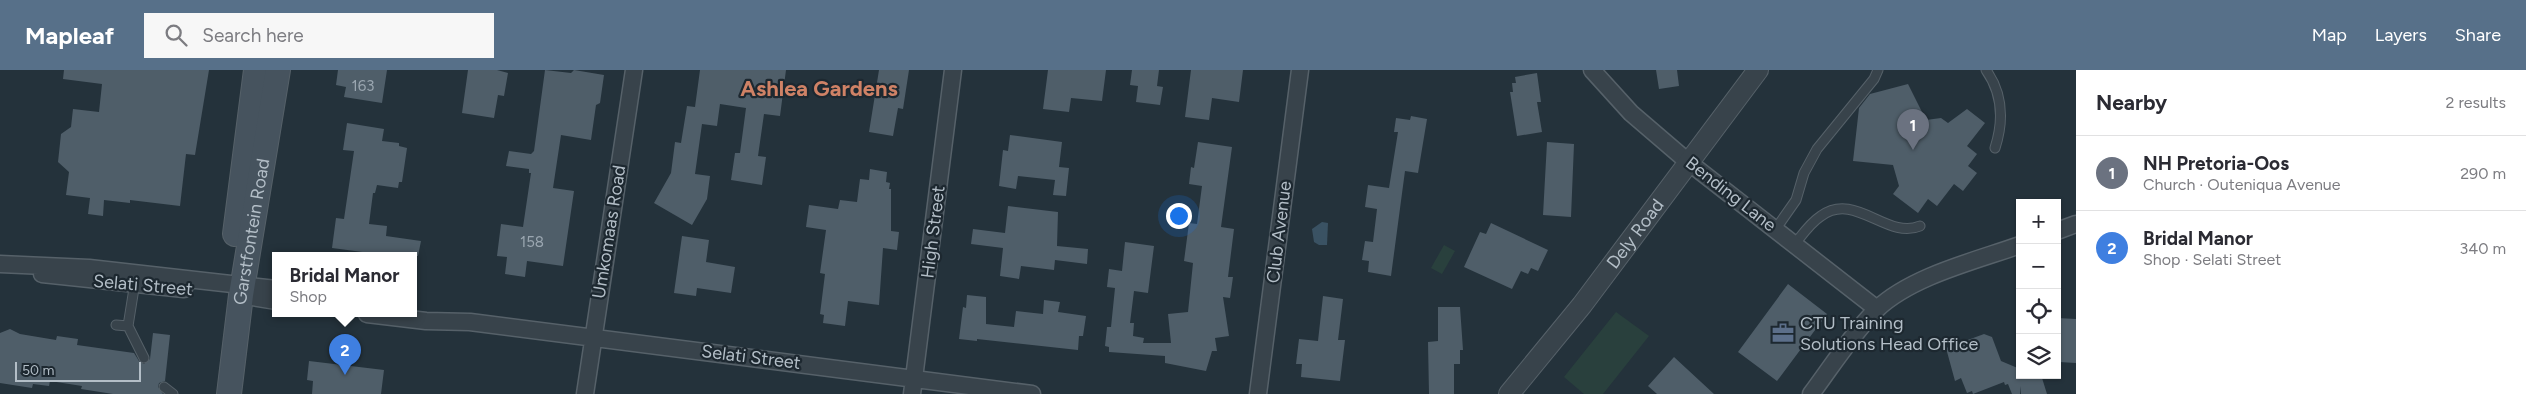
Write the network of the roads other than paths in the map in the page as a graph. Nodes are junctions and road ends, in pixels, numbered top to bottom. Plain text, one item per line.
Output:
1 (256, 70) edge
2 (278, 70) edge
3 (634, 70) edge
4 (953, 70) edge
5 (1300, 70) edge
6 (1592, 70) edge
7 (1758, 70) edge
8 (1878, 70) edge
9 (1986, 70) edge
10 (1995, 148) dead end
11 (1687, 161) junction
12 (2076, 224) edge
13 (1920, 226) dead end
14 (1775, 230) junction
15 (2061, 230) edge
16 (1794, 244) junction
17 (2016, 247) edge
18 (6, 265) edge
19 (135, 278) junction
20 (235, 289) junction
21 (272, 289) edge
22 (272, 300) edge
23 (1877, 310) junction
24 (417, 311) edge
25 (392, 317) edge
26 (470, 322) junction
27 (116, 325) dead end
28 (128, 326) junction
29 (592, 337) junction
30 (144, 358) dead end
31 (913, 386) edge
32 (164, 387) dead end
33 (173, 394) edge
34 (215, 394) edge
35 (229, 394) edge
36 (585, 394) edge
37 (1032, 394) edge
38 (1258, 394) edge
39 (1509, 394) edge
40 (1811, 394) edge

1 - 20 main road, Garstfontein Road
2 - 20 main road, Garstfontein Road
3 - 29 street, Umkomaas Road
4 - 31 street, High Street
5 - 38 street, Club Avenue
6 - 11 street, Bending Lane
7 - 11 street, Dely Road
8 - 14 lane
9 - 10 lane
11 - 14 street, Bending Lane
11 - 39 street, Dely Road
12 - 15 street
13 - 16 lane
14 - 16 street, Bending Lane
16 - 23 street, Bending Lane
17 - 23 street
18 - 19 street, Selati Street
19 - 20 street, Selati Street
19 - 28 lane
20 - 21 street, Selati Street
20 - 22 street, Selati Street
20 - 34 main road, Garstfontein Road
20 - 35 main road, Garstfontein Road
23 - 40 street
24 - 26 street, Selati Street
25 - 26 street, Selati Street
26 - 29 street, Selati Street
27 - 28 lane
28 - 30 lane
29 - 31 street, Selati Street
29 - 36 street, Umkomaas Road
31 - 37 street, Selati Street
32 - 33 lane

